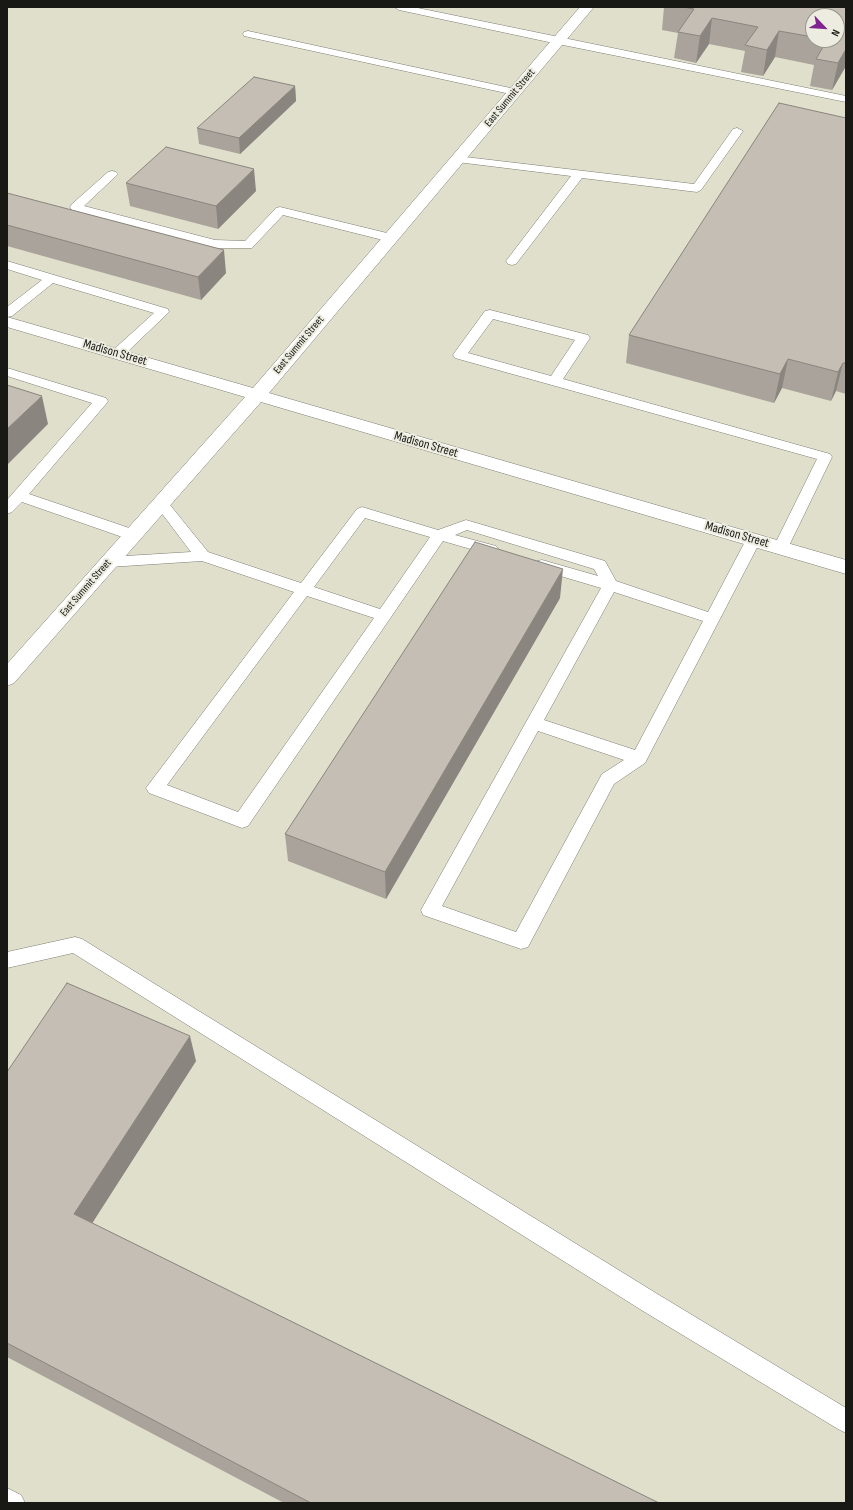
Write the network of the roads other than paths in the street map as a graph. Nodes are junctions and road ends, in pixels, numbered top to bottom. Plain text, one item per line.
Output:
1 (399, 7) edge
2 (587, 7) edge
3 (248, 34) dead end
4 (558, 41) junction
5 (515, 92) junction
6 (846, 99) edge
7 (737, 131) dead end
8 (457, 159) junction
9 (112, 174) dead end
10 (580, 174) junction
11 (391, 238) junction
12 (512, 261) dead end
13 (7, 265) edge
14 (52, 278) junction
15 (7, 313) edge
16 (7, 322) edge
17 (116, 354) junction
18 (7, 372) edge
19 (556, 382) junction
20 (257, 395) junction
21 (20, 496) junction
22 (161, 503) junction
23 (7, 509) edge
24 (133, 535) junction
25 (439, 535) junction
26 (754, 540) junction
27 (781, 548) junction
28 (490, 550) edge
29 (203, 556) junction
30 (109, 562) junction
31 (533, 562) edge
32 (846, 567) edge
33 (610, 585) junction
34 (303, 589) junction
35 (382, 615) junction
36 (713, 620) junction
37 (7, 678) edge
38 (534, 723) junction
39 (639, 758) junction
40 (7, 960) edge
41 (846, 1421) edge
42 (7, 1500) edge
43 (13, 1503) edge

1 - 4 lane
2 - 4 street, East Summit Street
3 - 5 lane
4 - 5 street, East Summit Street
4 - 6 lane
5 - 8 street, East Summit Street
7 - 10 lane
8 - 10 lane
8 - 11 street, East Summit Street
9 - 11 lane
10 - 12 lane
11 - 20 street, East Summit Street
13 - 14 lane
14 - 15 lane
14 - 17 lane
16 - 17 street, Madison Street
17 - 20 street, Madison Street
18 - 21 lane
19 - 19 lane
19 - 27 lane
20 - 22 street, East Summit Street
20 - 26 street, Madison Street
21 - 23 lane
21 - 24 lane
22 - 24 street, East Summit Street
22 - 29 lane
24 - 30 street, East Summit Street
25 - 28 lane
25 - 33 lane
25 - 34 lane
25 - 35 lane
26 - 27 street, Madison Street
26 - 36 lane
27 - 32 street, Madison Street
29 - 30 lane
29 - 34 lane
30 - 37 street, East Summit Street
31 - 33 lane
33 - 36 lane
33 - 38 lane
34 - 35 lane
34 - 35 lane
36 - 39 lane
38 - 39 lane
38 - 39 lane
40 - 41 lane
42 - 43 lane

